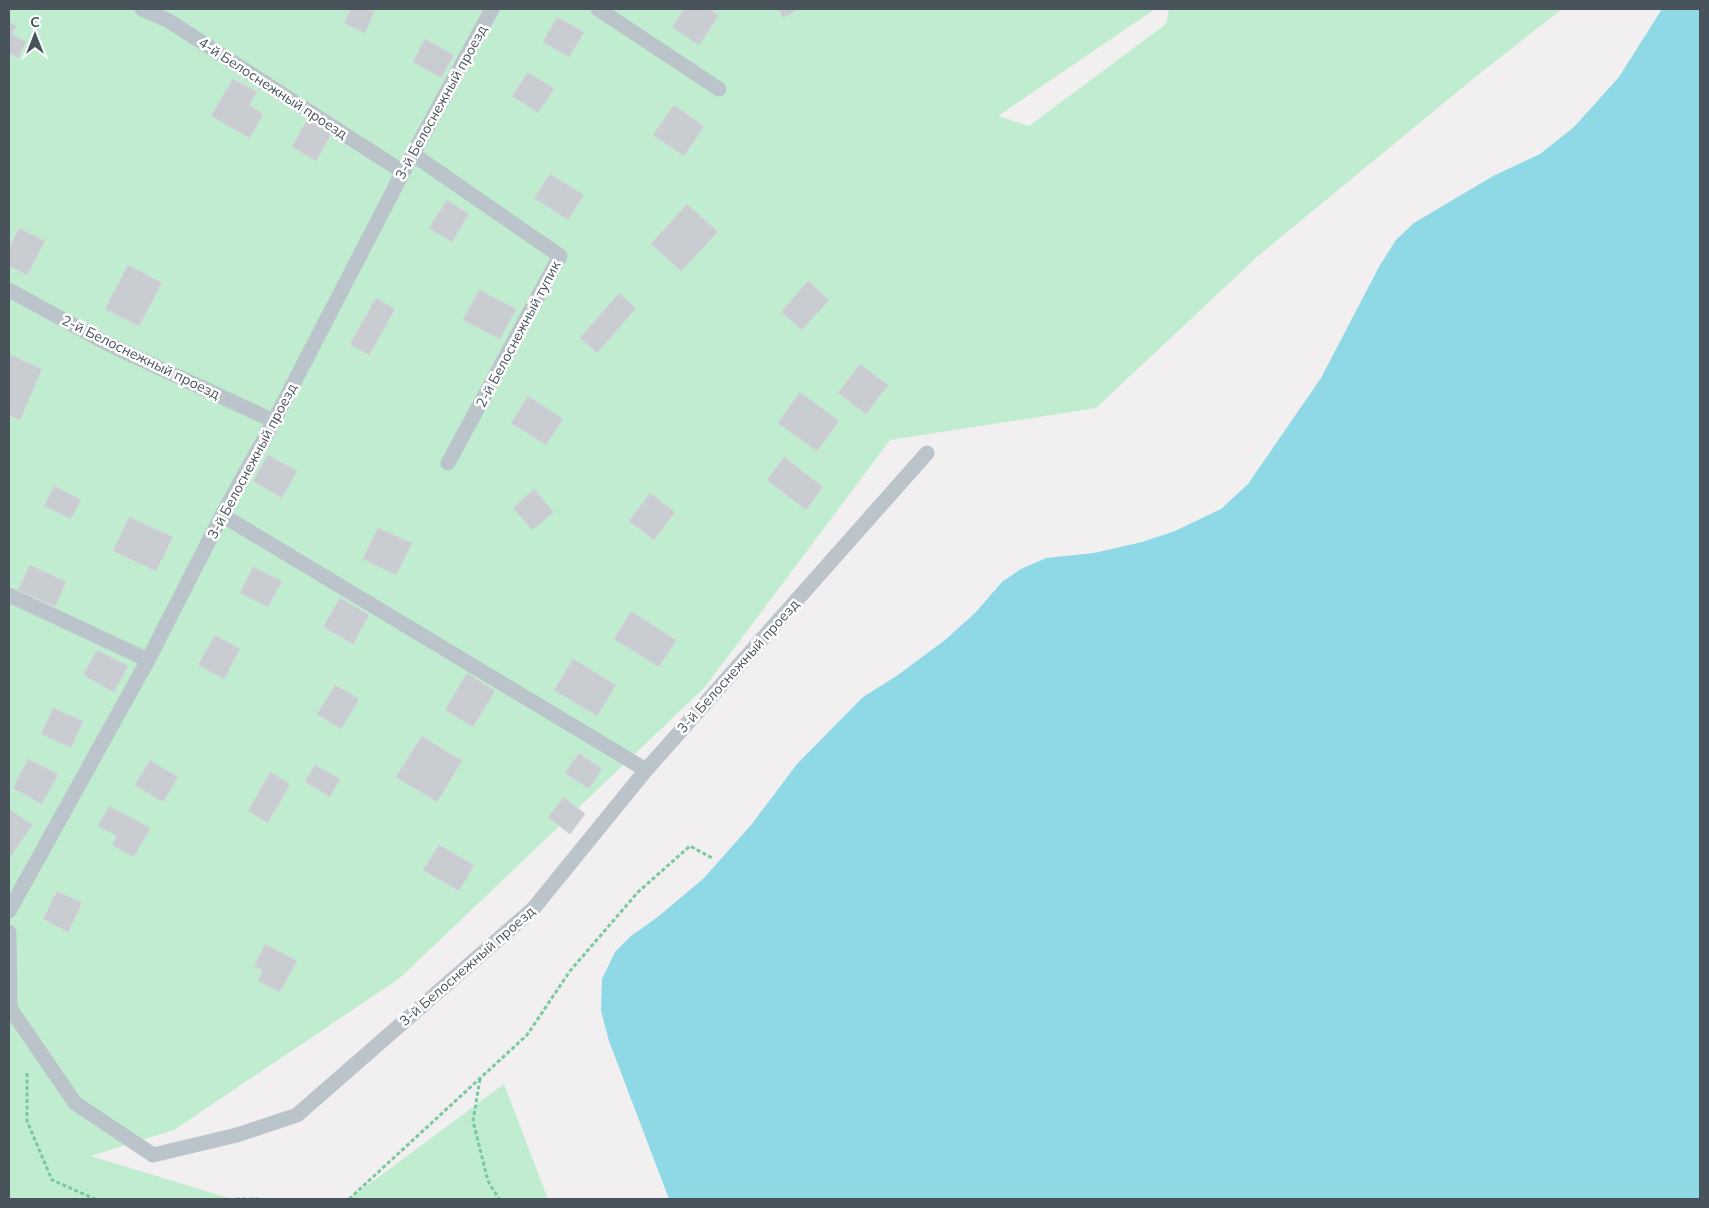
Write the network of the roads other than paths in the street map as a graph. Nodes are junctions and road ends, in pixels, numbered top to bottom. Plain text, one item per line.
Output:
1 (142, 9) edge
2 (492, 9) edge
3 (598, 9) edge
4 (719, 89) dead end
5 (414, 155) junction
6 (403, 172) junction
7 (9, 290) edge
8 (274, 421) junction
9 (928, 452) dead end
10 (448, 464) dead end
11 (222, 515) junction
12 (9, 595) edge
13 (148, 660) junction
14 (646, 770) junction
15 (9, 911) edge
16 (9, 932) edge

1 - 6 lane, 4-й Белоснежный проезд
2 - 5 lane, 3-й Белоснежный проезд
3 - 4 lane
5 - 6 lane, 3-й Белоснежный проезд
5 - 10 lane, 2-й Белоснежный тупик
6 - 8 lane, 3-й Белоснежный проезд
7 - 8 lane, 2-й Белоснежный проезд
8 - 11 lane, 3-й Белоснежный проезд
9 - 14 lane, 3-й Белоснежный проезд
11 - 13 lane, 3-й Белоснежный проезд
11 - 14 lane
12 - 13 lane
13 - 15 lane, 3-й Белоснежный проезд
14 - 16 lane, 3-й Белоснежный проезд

